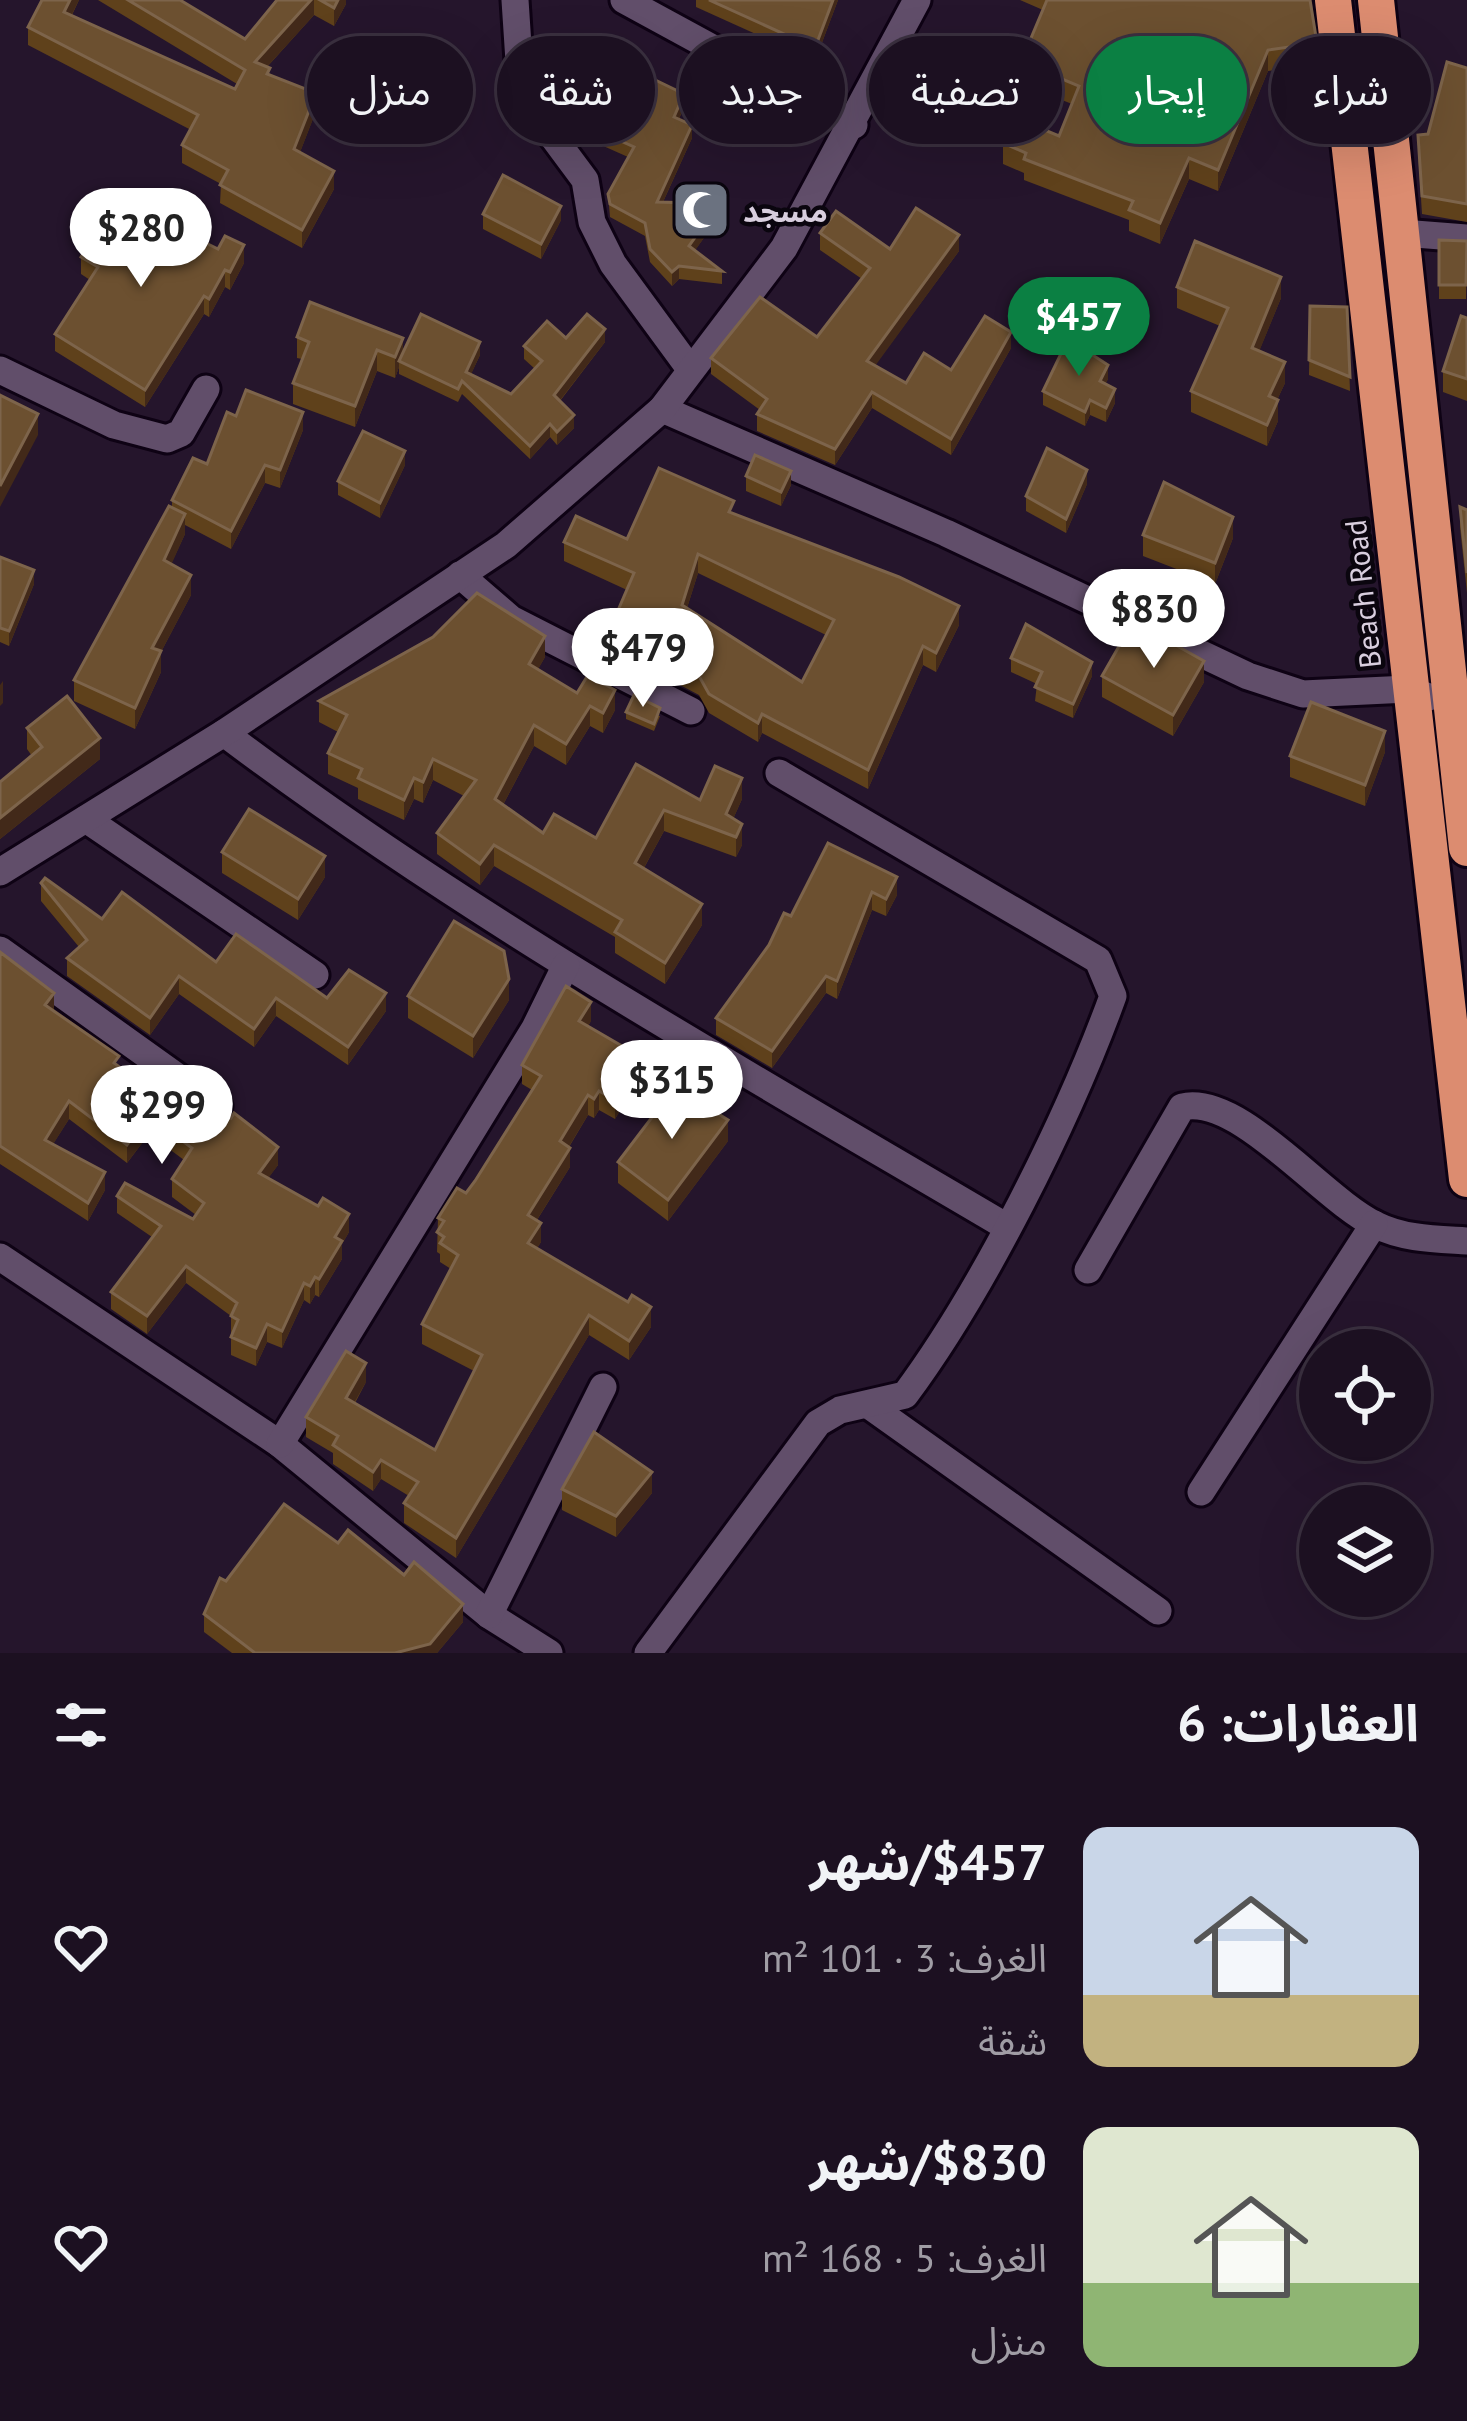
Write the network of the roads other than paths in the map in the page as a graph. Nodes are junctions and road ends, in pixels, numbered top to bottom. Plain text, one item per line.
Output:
1 (515, 0) edge
2 (624, 0) edge
3 (917, 0) edge
4 (1333, 0) edge
5 (1376, 0) edge
6 (854, 125) junction
7 (1402, 233) junction
8 (1467, 238) edge
9 (690, 369) junction
10 (0, 370) edge
11 (206, 389) dead end
12 (662, 410) junction
13 (460, 575) junction
14 (1408, 689) junction
15 (1459, 706) edge
16 (691, 710) dead end
17 (224, 733) junction
18 (779, 773) dead end
19 (86, 818) junction
20 (1467, 848) edge
21 (0, 872) edge
22 (0, 950) edge
23 (566, 965) junction
24 (315, 975) dead end
25 (218, 1106) edge
26 (1467, 1179) edge
27 (1374, 1224) junction
28 (1007, 1227) junction
29 (1467, 1241) edge
30 (0, 1257) edge
31 (1088, 1270) dead end
32 (603, 1387) dead end
33 (870, 1406) junction
34 (280, 1444) junction
35 (1201, 1492) dead end
36 (1158, 1611) dead end
37 (489, 1615) junction
38 (549, 1653) edge
39 (648, 1653) edge

1 - 9 street
2 - 6 street
3 - 6 street
4 - 14 highway, Beach Road
5 - 7 highway
6 - 9 street
7 - 8 street
7 - 15 highway
9 - 12 street
10 - 11 street
12 - 13 street
12 - 14 street
13 - 16 street
13 - 17 street
14 - 15 street
14 - 26 highway, Beach Road
15 - 20 highway
17 - 19 street
17 - 23 street
18 - 28 street
19 - 21 street
19 - 24 street
22 - 25 street
23 - 28 street
23 - 34 street
27 - 29 street
27 - 31 street
27 - 35 street
28 - 33 street
30 - 34 street
32 - 37 street
33 - 36 street
33 - 39 street
34 - 37 street
37 - 38 street

